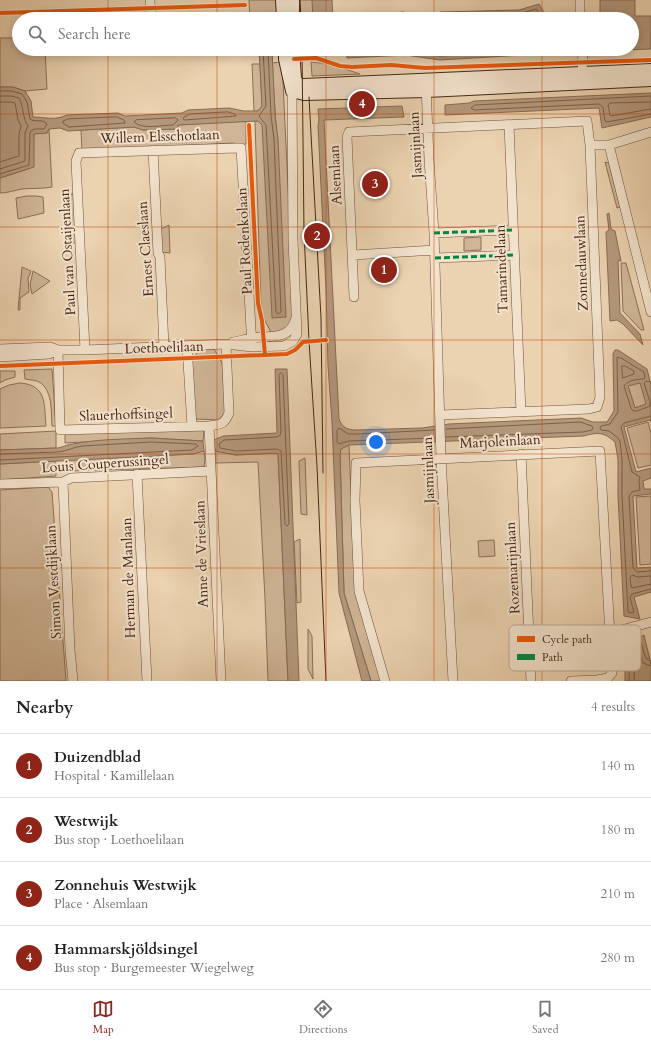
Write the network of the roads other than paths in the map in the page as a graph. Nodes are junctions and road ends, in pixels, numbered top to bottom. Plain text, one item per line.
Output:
1 (150, 0) edge
2 (282, 0) edge
3 (292, 0) edge
4 (580, 0) edge
5 (151, 12) edge
6 (283, 12) edge
7 (293, 12) edge
8 (580, 12) edge
9 (285, 56) edge
10 (293, 56) edge
11 (583, 56) edge
12 (651, 70) edge
13 (582, 78) junction
14 (651, 80) edge
15 (426, 85) junction
16 (295, 88) junction
17 (510, 125) junction
18 (428, 128) junction
19 (651, 132) edge
20 (609, 144) junction
21 (590, 145) junction
22 (241, 148) joint
23 (153, 150) junction
24 (80, 154) joint
25 (514, 230) junction
26 (434, 234) junction
27 (435, 254) junction
28 (514, 254) junction
29 (353, 255) junction
30 (354, 297) dead end
31 (651, 312) edge
32 (252, 342) junction
33 (226, 344) junction
34 (187, 346) junction
35 (164, 347) junction
36 (0, 349) edge
37 (58, 350) junction
38 (85, 350) junction
39 (0, 357) edge
40 (521, 412) junction
41 (440, 418) junction
42 (192, 426) junction
43 (209, 426) junction
44 (521, 454) junction
45 (441, 458) junction
46 (211, 471) junction
47 (137, 474) junction
48 (63, 482) junction
49 (0, 484) edge
50 (651, 622) edge
51 (529, 625) edge
52 (610, 625) edge
53 (640, 625) edge
54 (531, 671) edge
55 (612, 671) edge
56 (73, 681) edge
57 (147, 681) edge
58 (220, 681) edge
59 (385, 681) edge
60 (452, 681) edge
61 (531, 681) edge
62 (570, 681) edge

1 - 5 street
2 - 6 street
3 - 7 street
4 - 8 street
9 - 16 street
10 - 16 street
11 - 13 street
12 - 13 street
13 - 14 street
13 - 15 street
15 - 16 street
15 - 18 street, Jasmijnlaan
16 - 32 street, Loethoelilaan
17 - 18 street, Zonnedauwlaan
17 - 21 street, Zonnedauwlaan
17 - 25 street, Tamarindelaan
18 - 26 street, Jasmijnlaan
18 - 29 street, Alsemlaan
19 - 20 street
20 - 21 street
20 - 31 street
21 - 40 street, Zonnedauwlaan
22 - 23 street, Willem Elsschotlaan
22 - 32 street, Paul Rodenkolaan
23 - 24 street, Willem Elsschotlaan
23 - 35 street, Ernest Claeslaan
24 - 38 street, Paul van Ostaijenlaan
25 - 26 street
25 - 28 street, Tamarindelaan
26 - 27 street, Jasmijnlaan
27 - 28 street
27 - 29 street
27 - 41 street, Jasmijnlaan
28 - 40 street, Tamarindelaan
29 - 30 street, Alsemlaan
32 - 33 street, Loethoelilaan
33 - 34 street, Loethoelilaan
33 - 43 street
34 - 35 street, Loethoelilaan
34 - 42 street
35 - 38 street, Loethoelilaan
36 - 37 street, Loethoelilaan
37 - 38 street, Loethoelilaan
37 - 39 street, Loethoelilaan
37 - 42 street, Slauerhoffsingel
40 - 41 street, Zonnedauwlaan
41 - 45 street, Jasmijnlaan
42 - 43 street, Slauerhoffsingel
43 - 46 street, Anne de Vrieslaan
44 - 45 street, Marjoleinlaan
44 - 51 street, Rozemarijnlaan
44 - 52 street, Marjoleinlaan
45 - 59 street, Marjoleinlaan
45 - 60 street, Jasmijnlaan
46 - 47 street, Louis Couperussingel
46 - 58 street, Anne de Vrieslaan
47 - 48 street, Louis Couperussingel
47 - 57 street, Herman de Manlaan
48 - 49 street, Louis Couperussingel
48 - 56 street, Simon Vestdijklaan
50 - 53 street
54 - 61 street, Rozemarijnlaan
55 - 62 street, Marjoleinlaan

